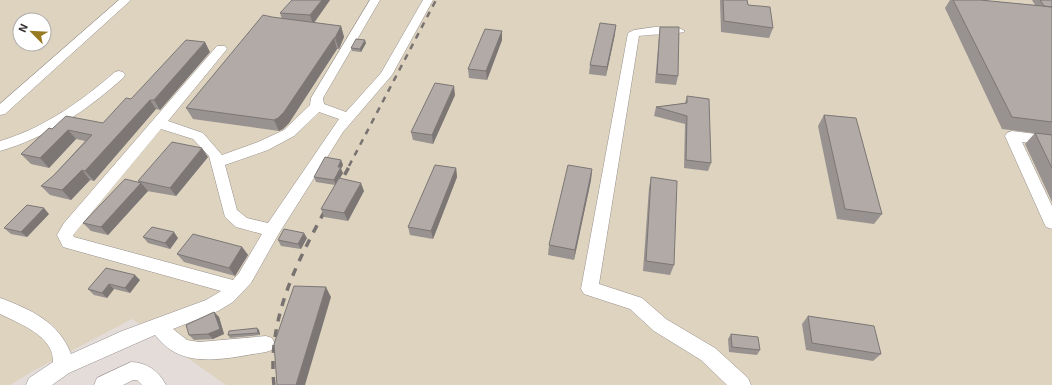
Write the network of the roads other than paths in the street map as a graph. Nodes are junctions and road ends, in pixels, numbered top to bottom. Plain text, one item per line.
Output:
1 (126, 0) edge
2 (375, 0) edge
3 (428, 0) edge
4 (342, 31) edge
5 (678, 31) edge
6 (356, 33) junction
7 (221, 49) dead end
8 (119, 75) dead end
9 (317, 106) junction
10 (0, 111) edge
11 (347, 117) junction
12 (158, 124) junction
13 (1052, 141) edge
14 (0, 146) edge
15 (218, 162) junction
16 (1052, 224) edge
17 (272, 230) junction
18 (236, 288) junction
19 (0, 306) edge
20 (158, 327) junction
21 (266, 344) dead end
22 (62, 367) junction
23 (112, 383) edge
24 (36, 385) edge
25 (156, 385) edge
26 (741, 385) edge

1 - 10 street
2 - 6 street
3 - 11 street
4 - 6 street
5 - 26 street
6 - 9 street
7 - 12 street
8 - 14 street
9 - 11 street
9 - 15 street
11 - 17 street
12 - 15 street
12 - 18 street
13 - 16 street
15 - 17 street
17 - 18 street
18 - 20 street
19 - 22 street
20 - 21 street
20 - 22 street
22 - 24 street
23 - 25 street

